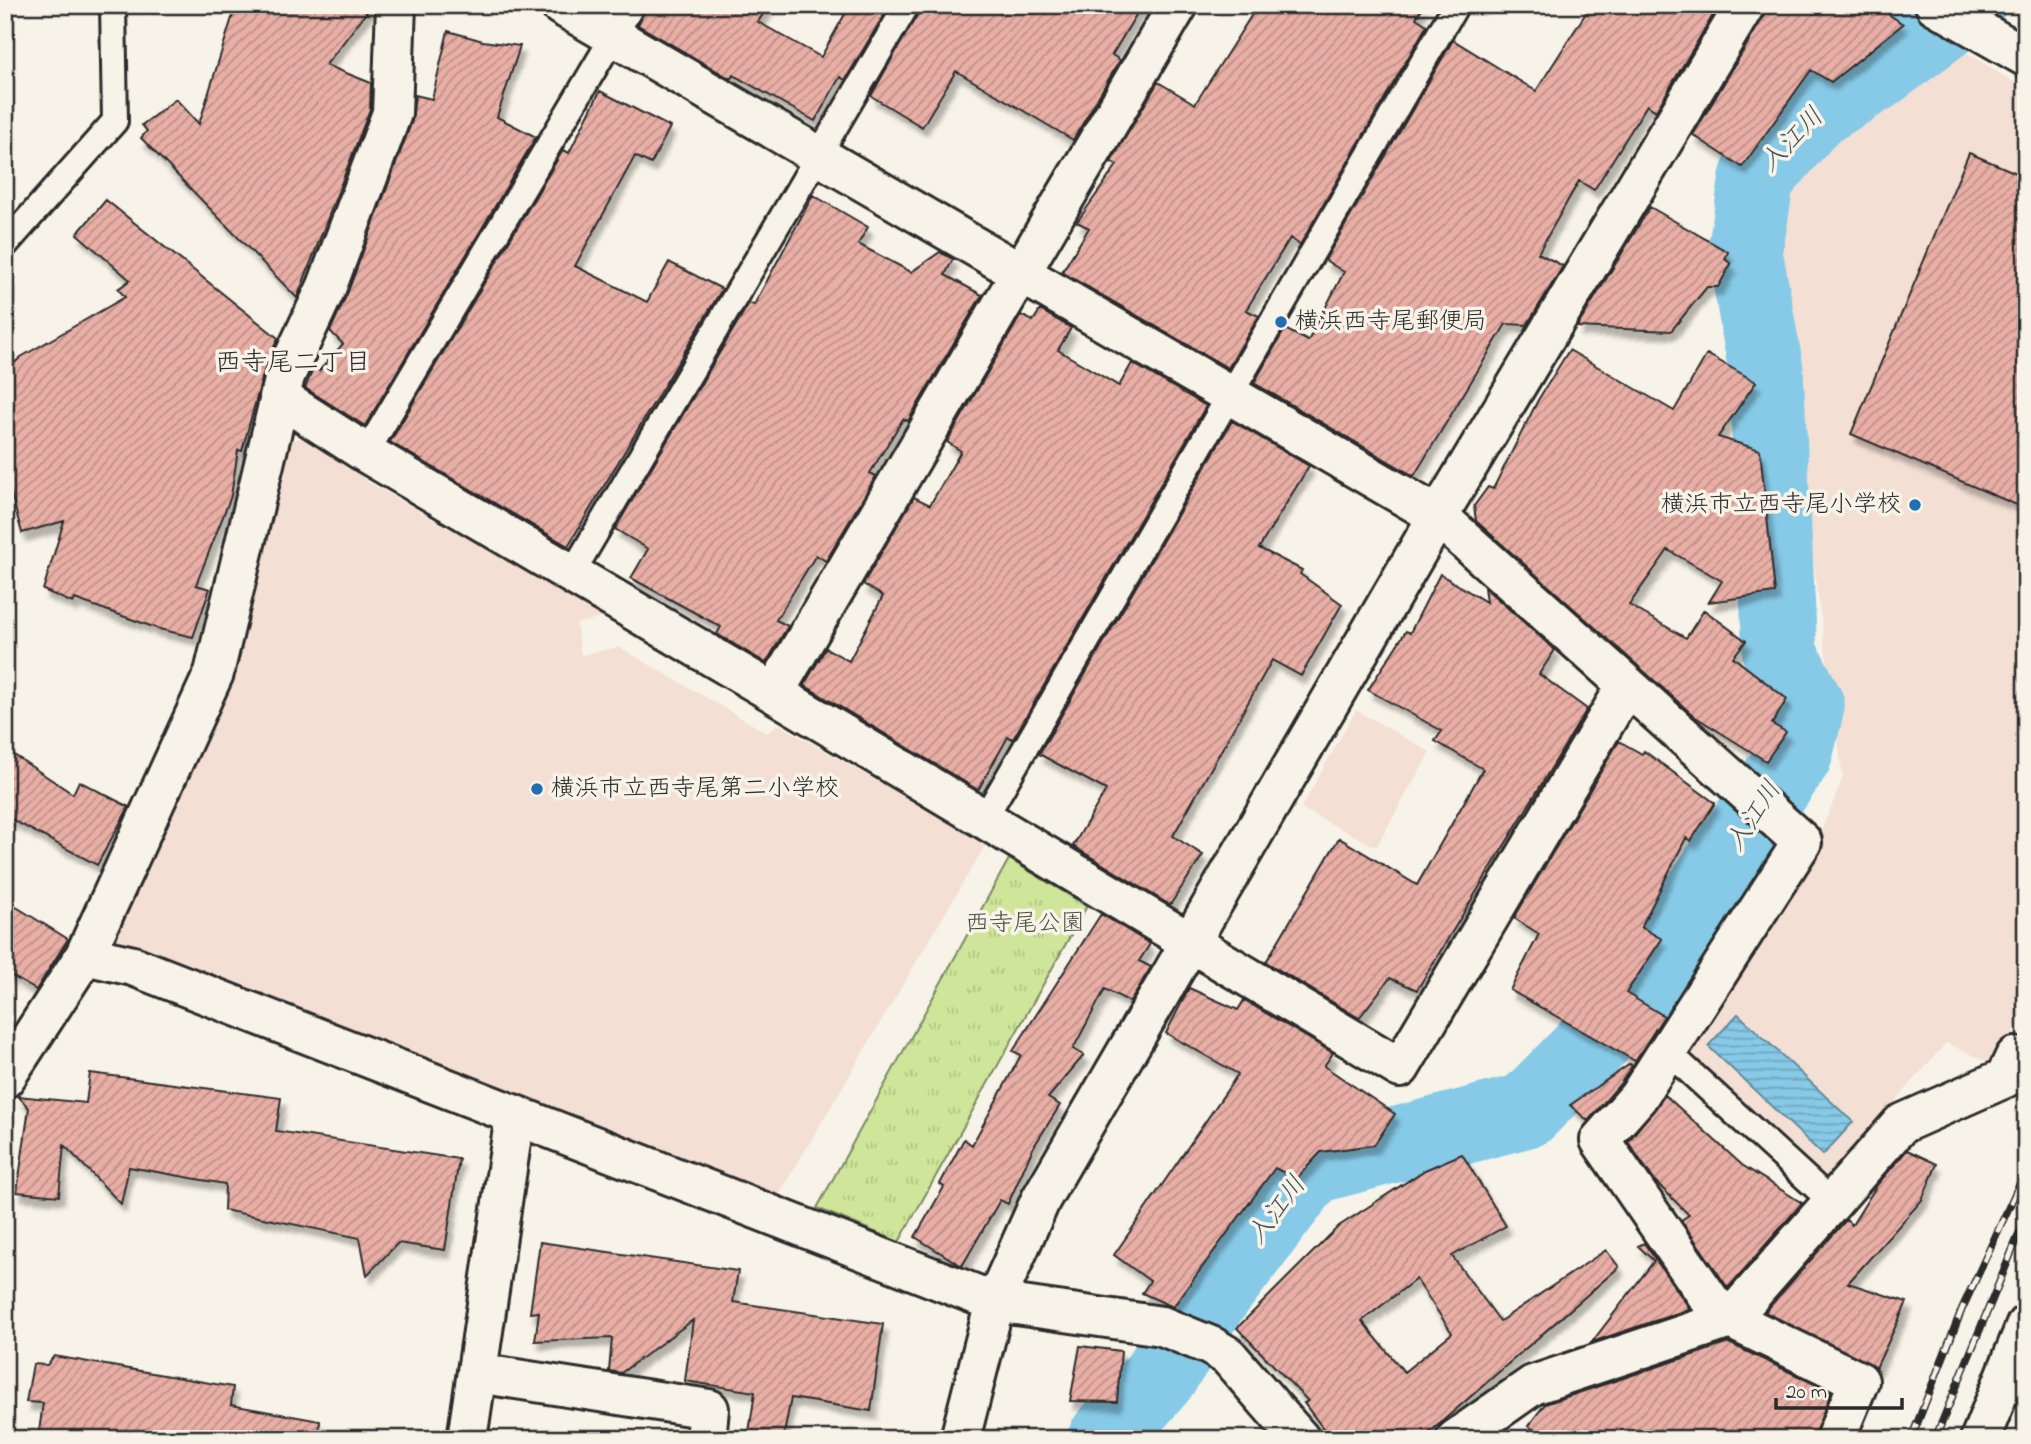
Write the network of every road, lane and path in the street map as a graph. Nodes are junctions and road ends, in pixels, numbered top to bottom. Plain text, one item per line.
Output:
1 (113, 5) edge
2 (396, 5) edge
3 (560, 5) edge
4 (907, 5) edge
5 (1178, 5) edge
6 (1455, 5) edge
7 (1745, 5) edge
8 (1935, 5) edge
9 (623, 21) edge
10 (2026, 57) edge
11 (818, 155) junction
12 (5, 245) edge
13 (1021, 272) junction
14 (1229, 394) junction
15 (279, 397) junction
16 (366, 453) junction
17 (1438, 516) junction
18 (571, 575) junction
19 (1627, 685) junction
20 (774, 693) junction
21 (984, 819) junction
22 (1189, 942) junction
23 (85, 955) junction
24 (1667, 1051) junction
25 (2015, 1057) dead end
26 (5, 1078) edge
27 (515, 1115) junction
28 (1832, 1202) junction
29 (995, 1302) junction
30 (1730, 1319) junction
31 (2026, 1325) edge
32 (477, 1373) junction
33 (1482, 1433) edge
34 (467, 1439) edge
35 (706, 1439) edge
36 (960, 1439) edge
37 (1300, 1439) edge
38 (1835, 1439) edge
39 (1980, 1439) edge

1 - 12 lane
2 - 15 street
3 - 9 street
4 - 11 lane
5 - 13 street
6 - 14 lane
7 - 17 street
8 - 10 street
9 - 11 street
9 - 16 lane
11 - 13 street
11 - 18 lane
13 - 14 street
13 - 20 street
14 - 17 street
14 - 21 lane
15 - 16 street
15 - 23 street
16 - 18 street
17 - 19 street
17 - 22 street
18 - 20 street
19 - 22 street
19 - 24 street
20 - 21 street
21 - 22 street
22 - 29 street
23 - 26 street
23 - 27 street
24 - 28 lane
24 - 30 street
25 - 28 street
27 - 29 street
27 - 32 street
28 - 30 street
29 - 36 street
29 - 37 street
30 - 33 street
30 - 38 street
31 - 39 street
32 - 34 street
32 - 35 street

